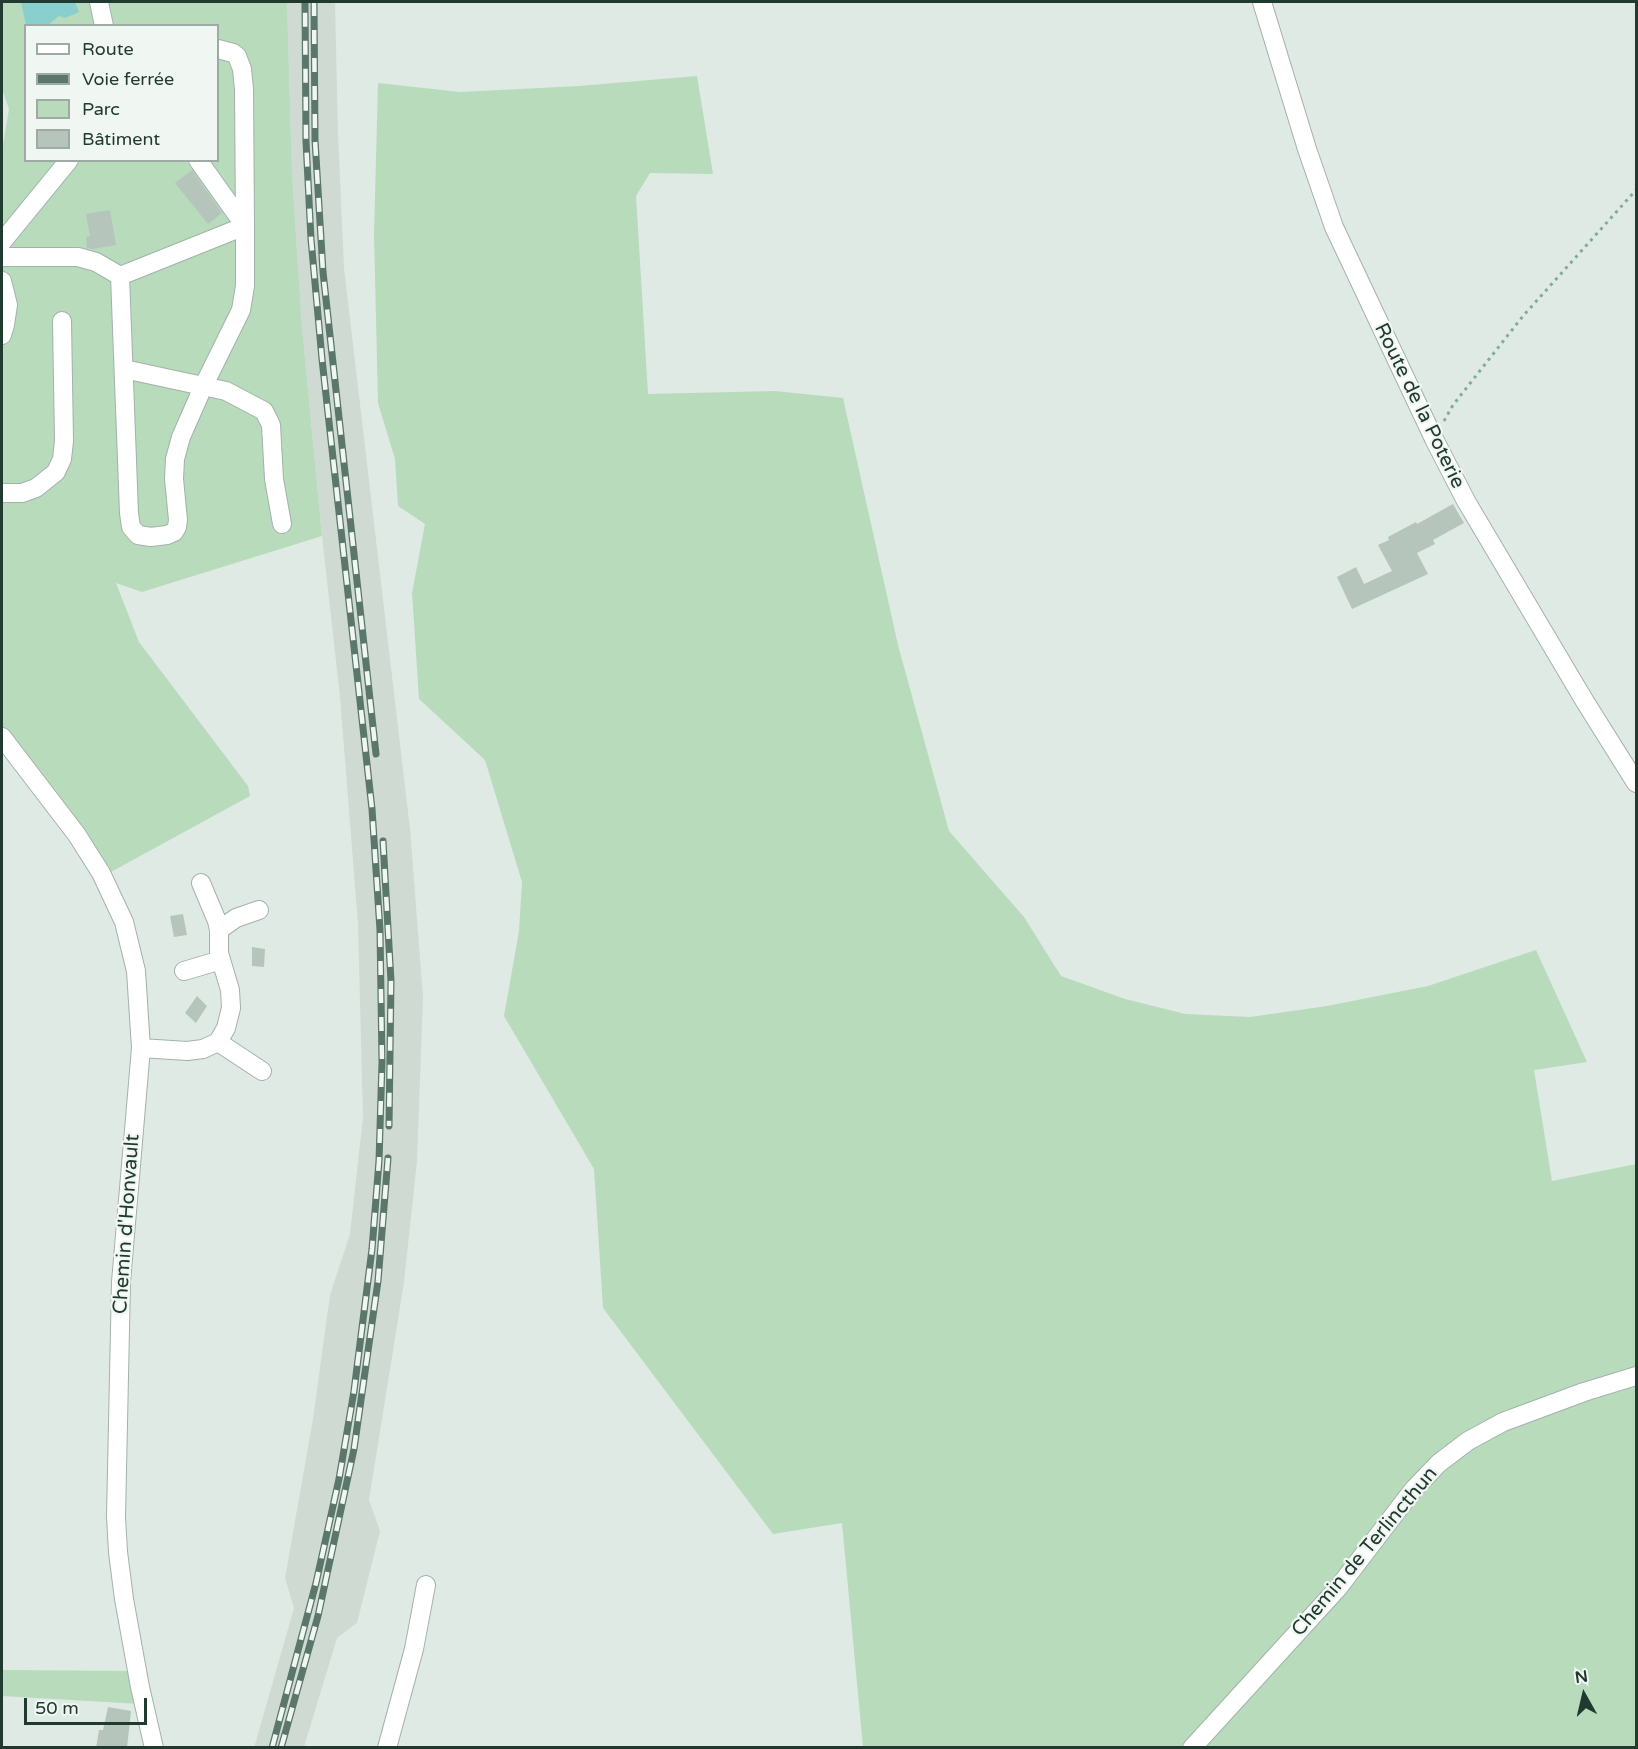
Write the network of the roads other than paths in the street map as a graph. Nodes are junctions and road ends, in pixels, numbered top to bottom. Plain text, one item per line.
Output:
1 (99, 2) edge
2 (1262, 2) edge
3 (104, 24) edge
4 (219, 49) edge
5 (67, 162) edge
6 (199, 162) edge
7 (245, 226) junction
8 (2, 242) edge
9 (2, 257) edge
10 (120, 276) junction
11 (2, 281) edge
12 (62, 321) dead end
13 (2, 335) edge
14 (124, 369) junction
15 (203, 387) junction
16 (2, 493) edge
17 (282, 524) dead end
18 (2, 737) edge
19 (1636, 783) edge
20 (201, 883) dead end
21 (259, 910) dead end
22 (219, 930) junction
23 (221, 960) junction
24 (184, 971) dead end
25 (218, 1042) junction
26 (141, 1048) junction
27 (262, 1071) dead end
28 (1636, 1376) edge
29 (426, 1585) dead end
30 (154, 1748) edge
31 (387, 1748) edge
32 (1192, 1748) edge

1 - 3 street
2 - 19 street, Route de la Poterie
4 - 7 street
5 - 8 street
6 - 7 street
7 - 10 street
7 - 15 street
9 - 10 street
10 - 14 street
11 - 13 street
12 - 16 street
14 - 15 street
14 - 15 street
15 - 17 street
18 - 26 street, Chemin d'Honvault
20 - 22 street
21 - 22 street
22 - 23 street
23 - 24 street
23 - 25 street
25 - 26 street
25 - 27 street
26 - 30 street, Chemin d'Honvault
28 - 32 street, Chemin de Terlincthun
29 - 31 street

